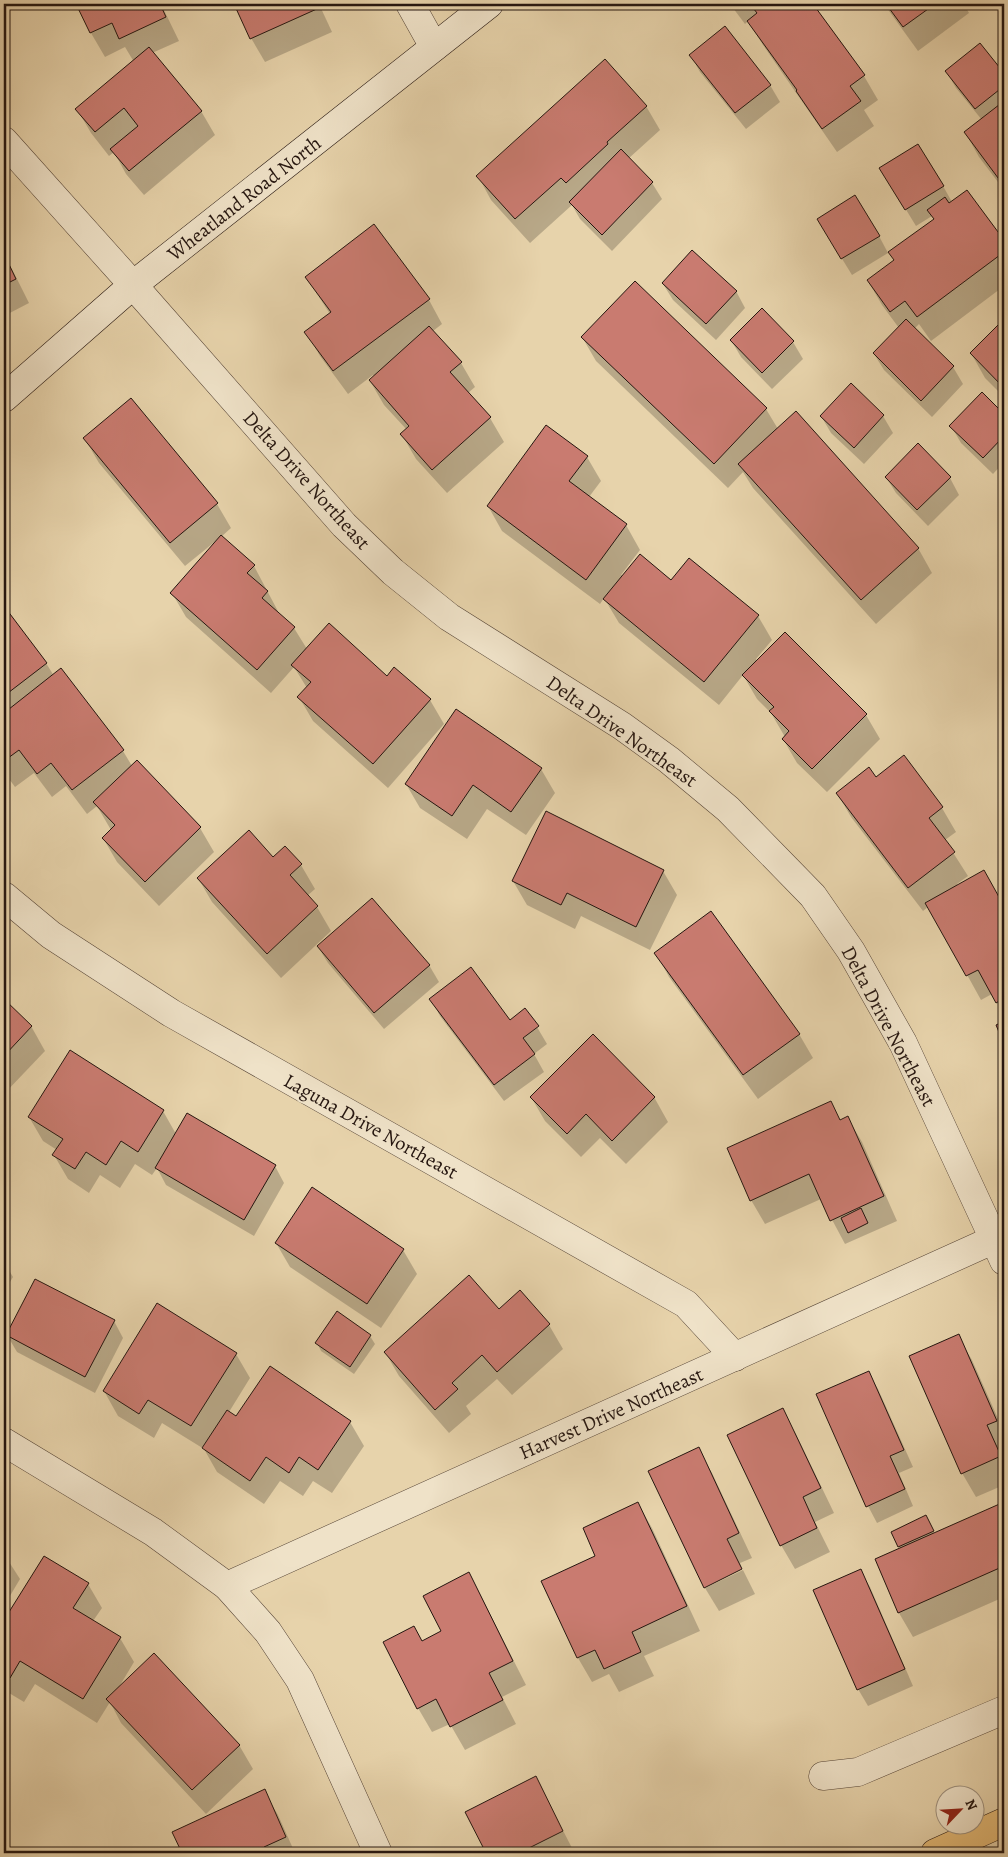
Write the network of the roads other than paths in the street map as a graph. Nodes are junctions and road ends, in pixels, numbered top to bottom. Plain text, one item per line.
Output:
1 (410, 4) edge
2 (489, 4) edge
3 (434, 47) junction
4 (4, 141) edge
5 (133, 285) junction
6 (4, 398) edge
7 (4, 896) edge
8 (999, 1250) edge
9 (735, 1357) junction
10 (4, 1442) edge
11 (227, 1586) junction
12 (1004, 1710) edge
13 (823, 1776) dead end
14 (1004, 1822) edge
15 (378, 1853) edge
16 (935, 1853) edge

1 - 3 street
2 - 3 street, Wheatland Road North
3 - 5 street, Wheatland Road North
4 - 5 street, Delta Drive Northeast
5 - 6 street, Wheatland Road North
5 - 8 street, Delta Drive Northeast
7 - 9 street, Laguna Drive Northeast
8 - 9 street, Harvest Drive Northeast
9 - 11 street, Harvest Drive Northeast
10 - 11 street
11 - 15 street
12 - 13 street
14 - 16 main road

